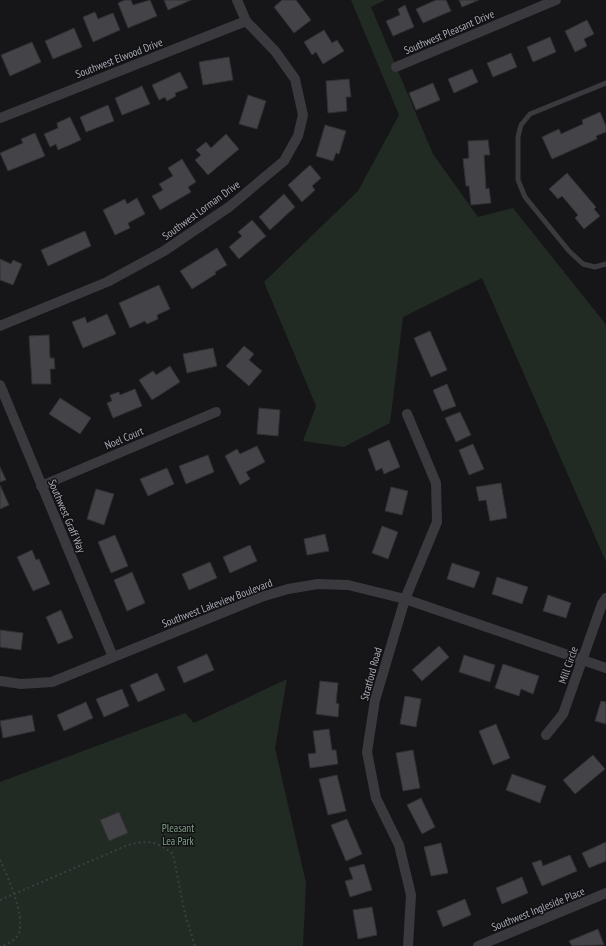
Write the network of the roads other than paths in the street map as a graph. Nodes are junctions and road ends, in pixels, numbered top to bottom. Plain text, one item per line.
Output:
1 (237, 0) edge
2 (556, 0) edge
3 (246, 21) junction
4 (396, 67) dead end
5 (606, 83) edge
6 (0, 118) edge
7 (606, 264) edge
8 (0, 326) edge
9 (0, 385) edge
10 (216, 412) dead end
11 (407, 414) dead end
12 (42, 486) junction
13 (606, 598) edge
14 (405, 599) junction
15 (113, 657) junction
16 (582, 660) junction
17 (606, 668) edge
18 (0, 681) edge
19 (546, 735) dead end
20 (606, 893) edge
21 (408, 946) edge
22 (478, 946) edge

1 - 3 street, Southwest Lorman Drive
2 - 4 street, Southwest Pleasant Drive
3 - 6 street, Southwest Elwood Drive
3 - 8 street, Southwest Lorman Drive
5 - 7 lane
9 - 12 street, Southwest Graff Way
10 - 12 street, Noel Court
11 - 14 street, Stratford Road
12 - 15 street, Southwest Graff Way
13 - 16 street, Mill Circle
14 - 15 street, Southwest Lakeview Boulevard
14 - 16 street, Southwest Lakeview Boulevard
14 - 21 street, Stratford Road
15 - 18 street, Southwest Lakeview Boulevard
16 - 17 street, Southwest Lakeview Boulevard
16 - 19 street, Mill Circle
20 - 22 street, Southwest Ingleside Place

